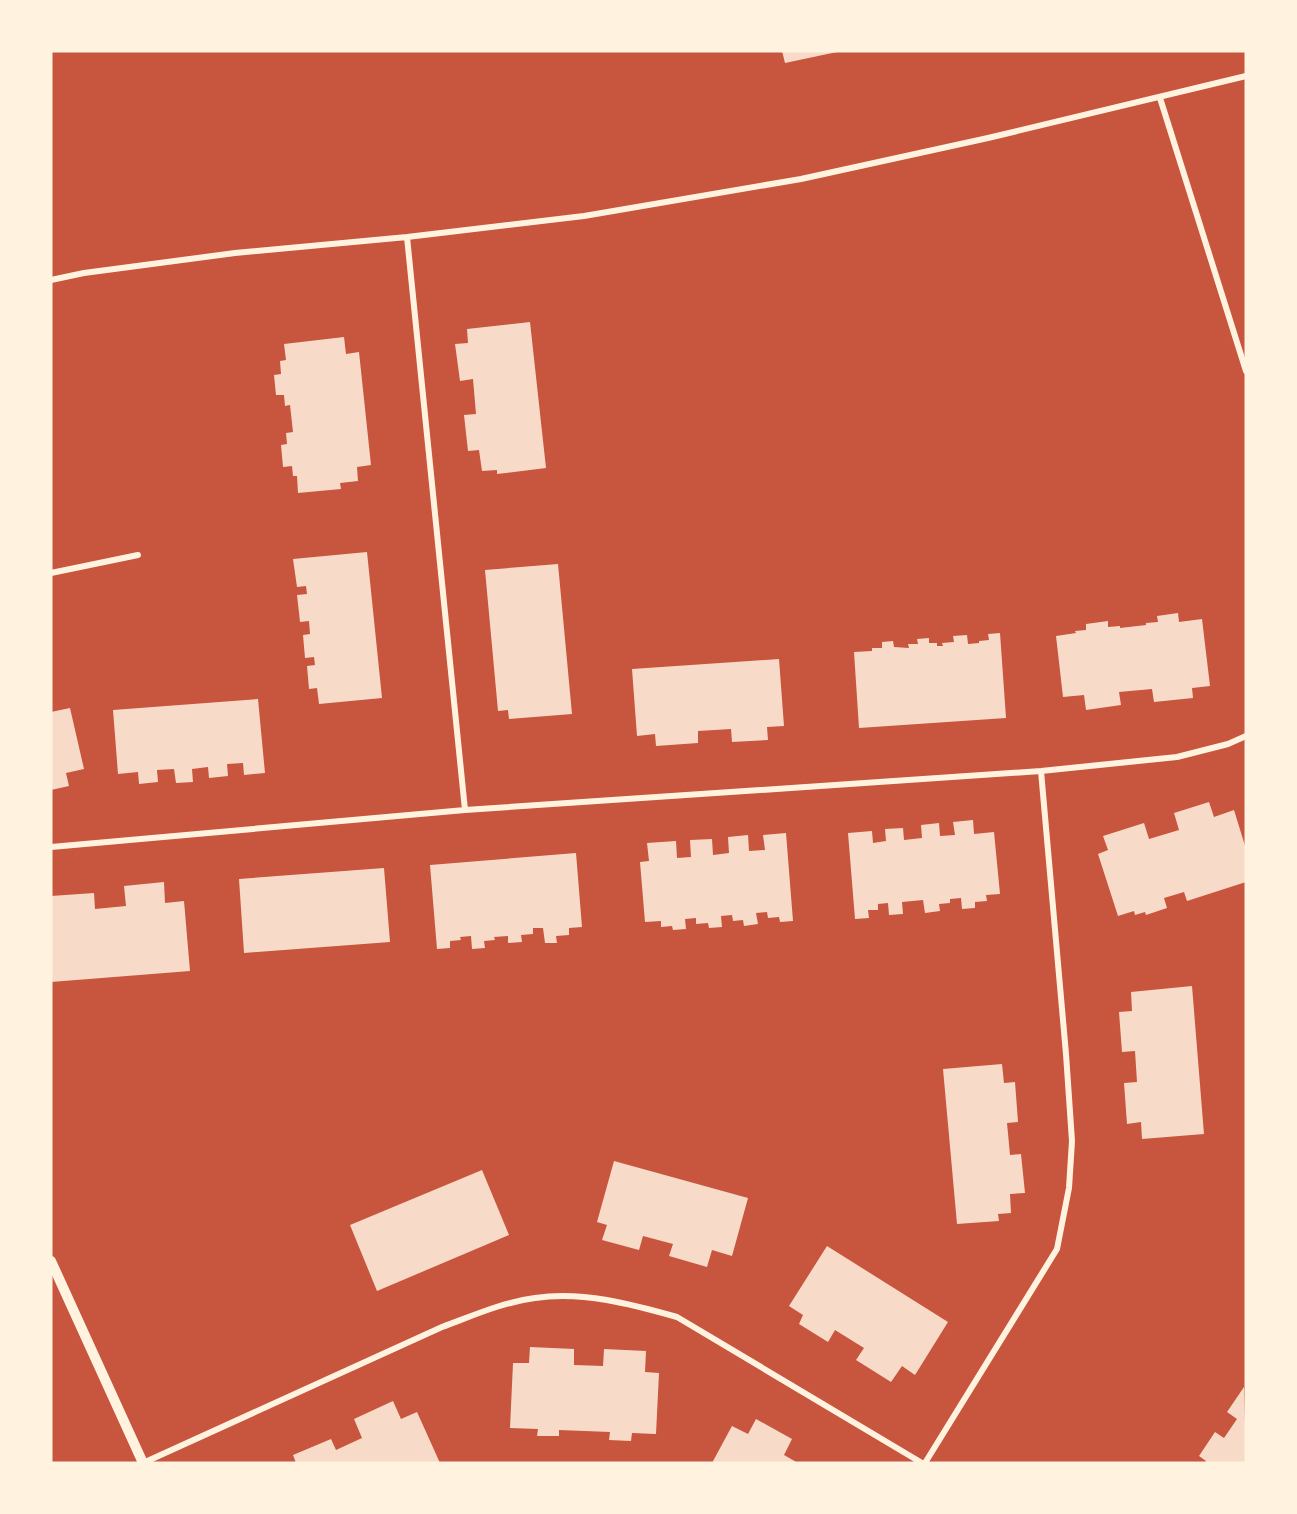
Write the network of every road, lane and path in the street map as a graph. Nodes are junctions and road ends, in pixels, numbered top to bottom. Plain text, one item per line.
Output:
1 (1246, 76) edge
2 (1160, 98) junction
3 (407, 237) junction
4 (51, 280) edge
5 (1246, 371) edge
6 (138, 555) dead end
7 (51, 573) edge
8 (1246, 736) edge
9 (1041, 771) junction
10 (465, 810) junction
11 (51, 847) edge
12 (51, 1261) edge
13 (143, 1463) edge
14 (923, 1463) edge

1 - 2 street
2 - 3 street
2 - 5 street
3 - 4 street
3 - 10 street
6 - 7 street
8 - 9 street
9 - 10 street
9 - 14 street
10 - 11 street
12 - 13 street
13 - 14 street

